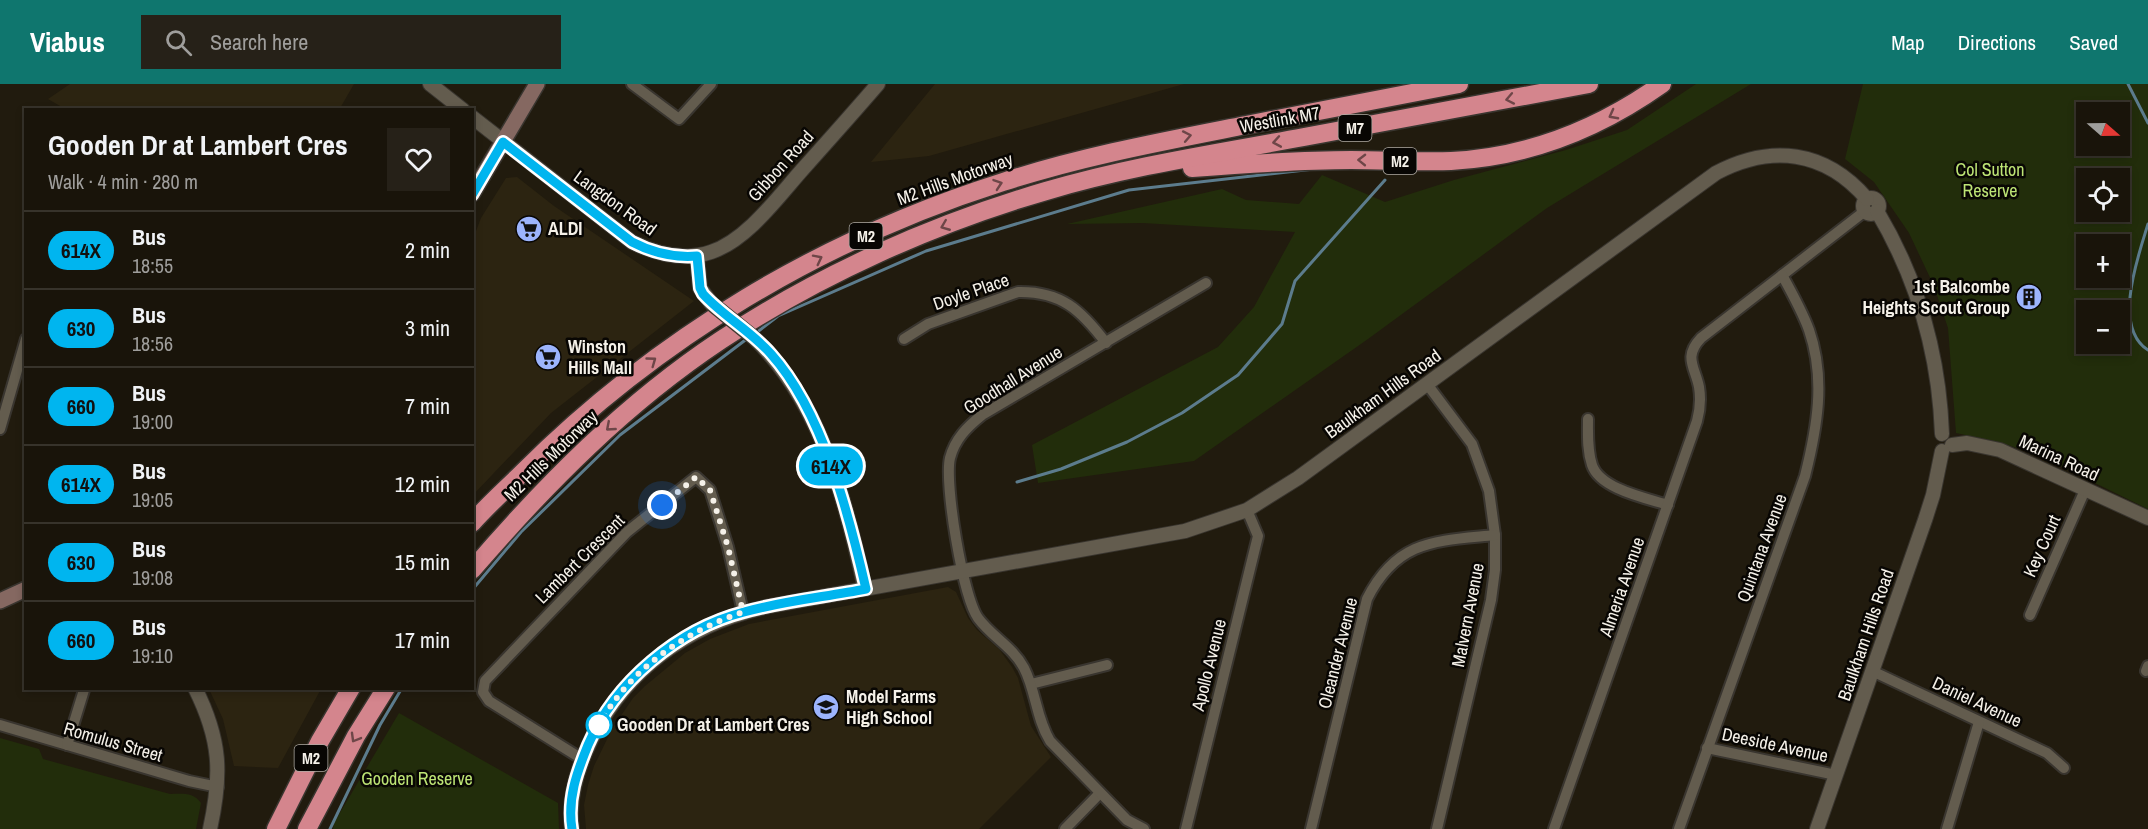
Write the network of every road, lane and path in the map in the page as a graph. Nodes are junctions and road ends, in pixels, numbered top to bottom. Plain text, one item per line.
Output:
1 (430, 84) edge
2 (537, 84) edge
3 (632, 84) edge
4 (711, 84) edge
5 (878, 84) edge
6 (1459, 84) edge
7 (1589, 84) edge
8 (1662, 84) edge
9 (1439, 86) edge
10 (460, 108) edge
11 (474, 119) edge
12 (503, 142) junction
13 (1121, 172) junction
14 (474, 191) edge
15 (1870, 207) junction
16 (697, 256) junction
17 (1782, 275) junction
18 (1206, 283) dead end
19 (904, 339) dead end
20 (1106, 343) junction
21 (24, 346) edge
22 (1679, 352) dead end
23 (1692, 355) junction
24 (1427, 384) junction
25 (1588, 419) dead end
26 (0, 429) edge
27 (1947, 448) junction
28 (2085, 490) junction
29 (1668, 506) junction
30 (1247, 510) junction
31 (2148, 518) edge
32 (474, 521) edge
33 (1495, 535) junction
34 (474, 568) edge
35 (963, 572) junction
36 (866, 589) junction
37 (24, 590) edge
38 (1, 599) edge
39 (743, 612) junction
40 (2030, 615) dead end
41 (1107, 665) dead end
42 (1872, 671) junction
43 (1031, 684) junction
44 (84, 690) edge
45 (196, 690) edge
46 (350, 690) edge
47 (385, 690) edge
48 (1979, 722) junction
49 (0, 725) edge
50 (67, 745) junction
51 (1707, 748) junction
52 (582, 759) junction
53 (2064, 768) dead end
54 (1836, 775) junction
55 (218, 787) junction
56 (1100, 794) junction
57 (210, 829) edge
58 (276, 829) edge
59 (308, 829) edge
60 (572, 829) edge
61 (1065, 829) edge
62 (1144, 829) edge
63 (1186, 829) edge
64 (1311, 829) edge
65 (1437, 829) edge
66 (1554, 829) edge
67 (1679, 829) edge
68 (1817, 829) edge
69 (1947, 829) edge

1 - 10 street
2 - 12 main road
3 - 4 street
5 - 16 street, Gibbon Road
6 - 9 highway
7 -> 13 highway, Westlink M7 / M7
8 -> 13 highway, M2
32 -> 9 highway, M2 Hills Motorway / M2
11 - 12 street, Langdon Road
12 - 14 main road
12 - 16 street, Langdon Road
13 -> 34 highway, M2 Hills Motorway / M2
15 - 17 street
15 - 24 street, Baulkham Hills Road
15 - 27 street, Baulkham Hills Road
16 - 36 street, bridge
17 - 23 street
17 - 51 street, Quintana Avenue
18 - 20 street, Goodhall Avenue
19 - 20 street, Doyle Place
20 - 35 street, Goodhall Avenue
21 - 26 street
22 - 23 street
23 - 29 street, Almeria Avenue
24 - 30 street, Baulkham Hills Road
24 - 33 street, Malvern Avenue
25 - 29 street
27 - 28 street, Marina Road
27 - 42 street, Baulkham Hills Road
28 - 31 street, Marina Road
28 - 40 street, Key Court
29 - 66 street, Almeria Avenue
30 - 35 street, Baulkham Hills Road
30 - 63 street, Apollo Avenue
33 - 64 street, Oleander Avenue
33 - 65 street, Malvern Avenue
35 - 36 street, Baulkham Hills Road
35 - 43 street, Goodhall Avenue
36 - 39 street, Baulkham Hills Road
37 - 38 main road
39 - 52 street, Baulkham Hills Road
39 - 52 street, Lambert Crescent
41 - 43 street
42 - 48 street, Daniel Avenue
42 - 54 street, Baulkham Hills Road
43 - 56 street, Goodhall Avenue
44 - 50 street
45 - 55 street
46 - 58 highway, M2
47 -> 59 highway, M2
48 - 53 street, Daniel Avenue
48 - 69 street
49 - 50 street, Romulus Street
50 - 55 street, Romulus Street
51 - 54 street, Deeside Avenue
51 - 67 street, Quintana Avenue
52 - 60 street, Baulkham Hills Road
54 - 68 street, Baulkham Hills Road
55 - 57 street
56 - 61 street
56 - 62 street, Goodhall Avenue

